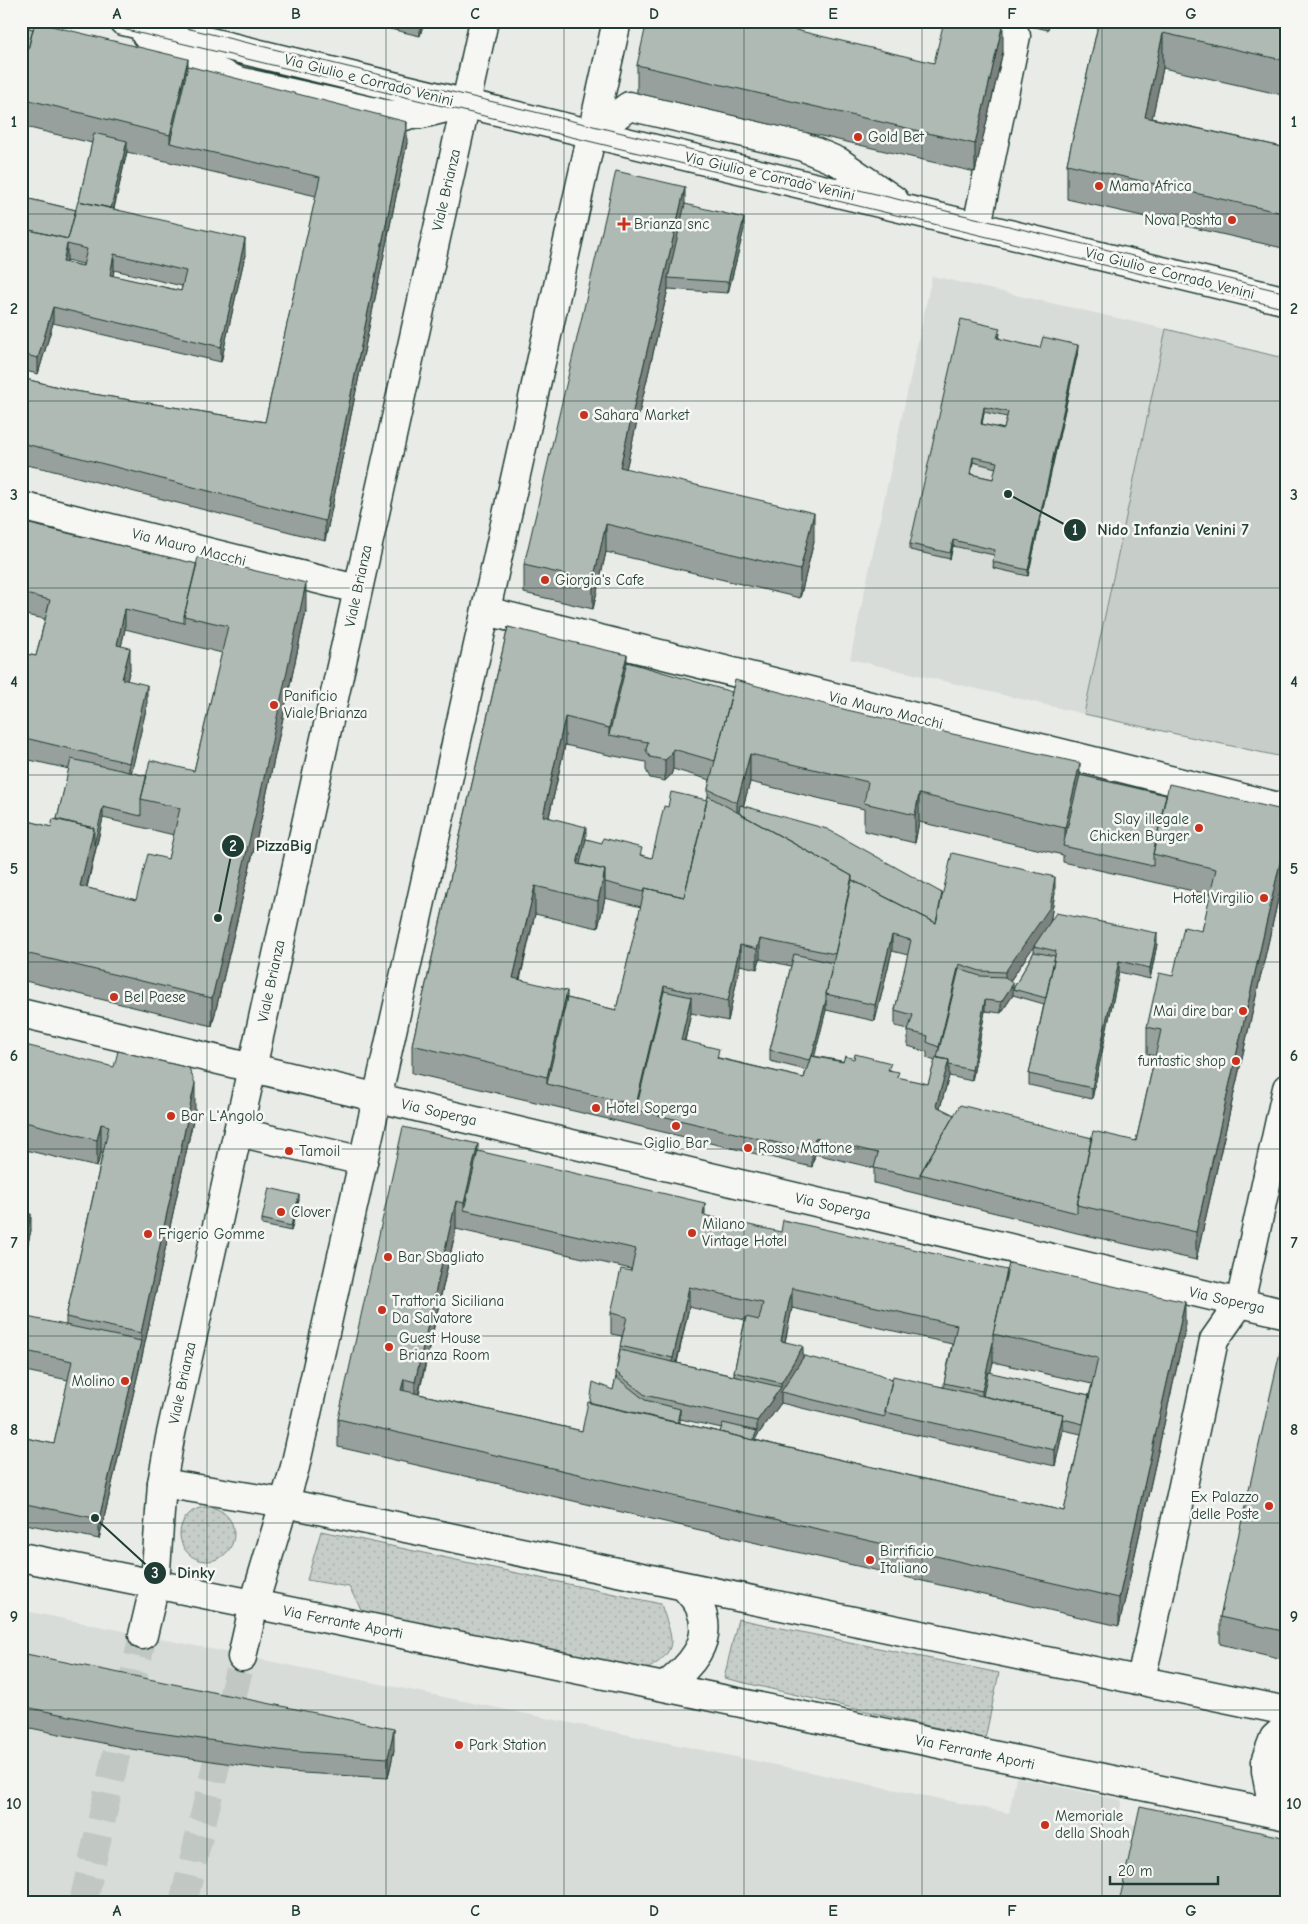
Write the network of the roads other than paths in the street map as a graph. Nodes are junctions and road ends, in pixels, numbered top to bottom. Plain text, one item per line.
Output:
1 (484, 21) edge
2 (617, 21) edge
3 (992, 21) edge
4 (124, 22) edge
5 (466, 103) junction
6 (592, 134) junction
7 (908, 209) junction
8 (977, 226) junction
9 (1287, 301) edge
10 (21, 506) edge
11 (357, 589) junction
12 (486, 612) junction
13 (1287, 809) edge
14 (21, 1012) edge
15 (253, 1068) junction
16 (1287, 1088) edge
17 (379, 1098) junction
18 (238, 1132) junction
19 (364, 1161) junction
20 (1240, 1303) junction
21 (1287, 1314) edge
22 (162, 1483) junction
23 (285, 1503) junction
24 (21, 1557) edge
25 (154, 1584) junction
26 (684, 1586) junction
27 (254, 1604) junction
28 (143, 1635) tunnel mouth
29 (242, 1657) tunnel mouth
30 (1137, 1680) junction
31 (664, 1687) junction
32 (1287, 1711) edge
33 (1287, 1726) edge
34 (1287, 1810) edge
35 (1287, 1816) edge

1 - 5 street, Viale Brianza
2 - 6 street
3 - 8 street
4 - 5 street, Via Giulio e Corrado Venini
5 - 6 street
5 - 11 street, Viale Brianza
6 - 7 street, Via Giulio e Corrado Venini
6 - 7 street, Via Giulio e Corrado Venini
6 - 12 street
7 - 8 street, Via Giulio e Corrado Venini
8 - 9 street, Via Giulio e Corrado Venini
10 - 11 street, Via Mauro Macchi
11 - 15 street, Viale Brianza
12 - 13 street, Via Mauro Macchi
12 - 17 street
14 - 15 street
15 - 17 street
15 - 18 street, Viale Brianza
16 - 20 street
17 - 19 street
17 - 20 street, Via Soperga
18 - 19 street
18 - 22 street, Viale Brianza
19 - 23 street
20 - 21 street, Via Soperga
20 - 30 street
22 - 23 street
22 - 25 street, Viale Brianza
23 - 26 street
23 - 27 street
24 - 25 street, Via Ferrante Aporti
25 - 27 street, Via Ferrante Aporti
25 - 28 street, Viale Brianza
26 - 30 street
26 - 31 street
27 - 29 street
27 - 31 street, Via Ferrante Aporti
30 - 32 street
31 - 35 street, Via Ferrante Aporti
33 - 34 street

